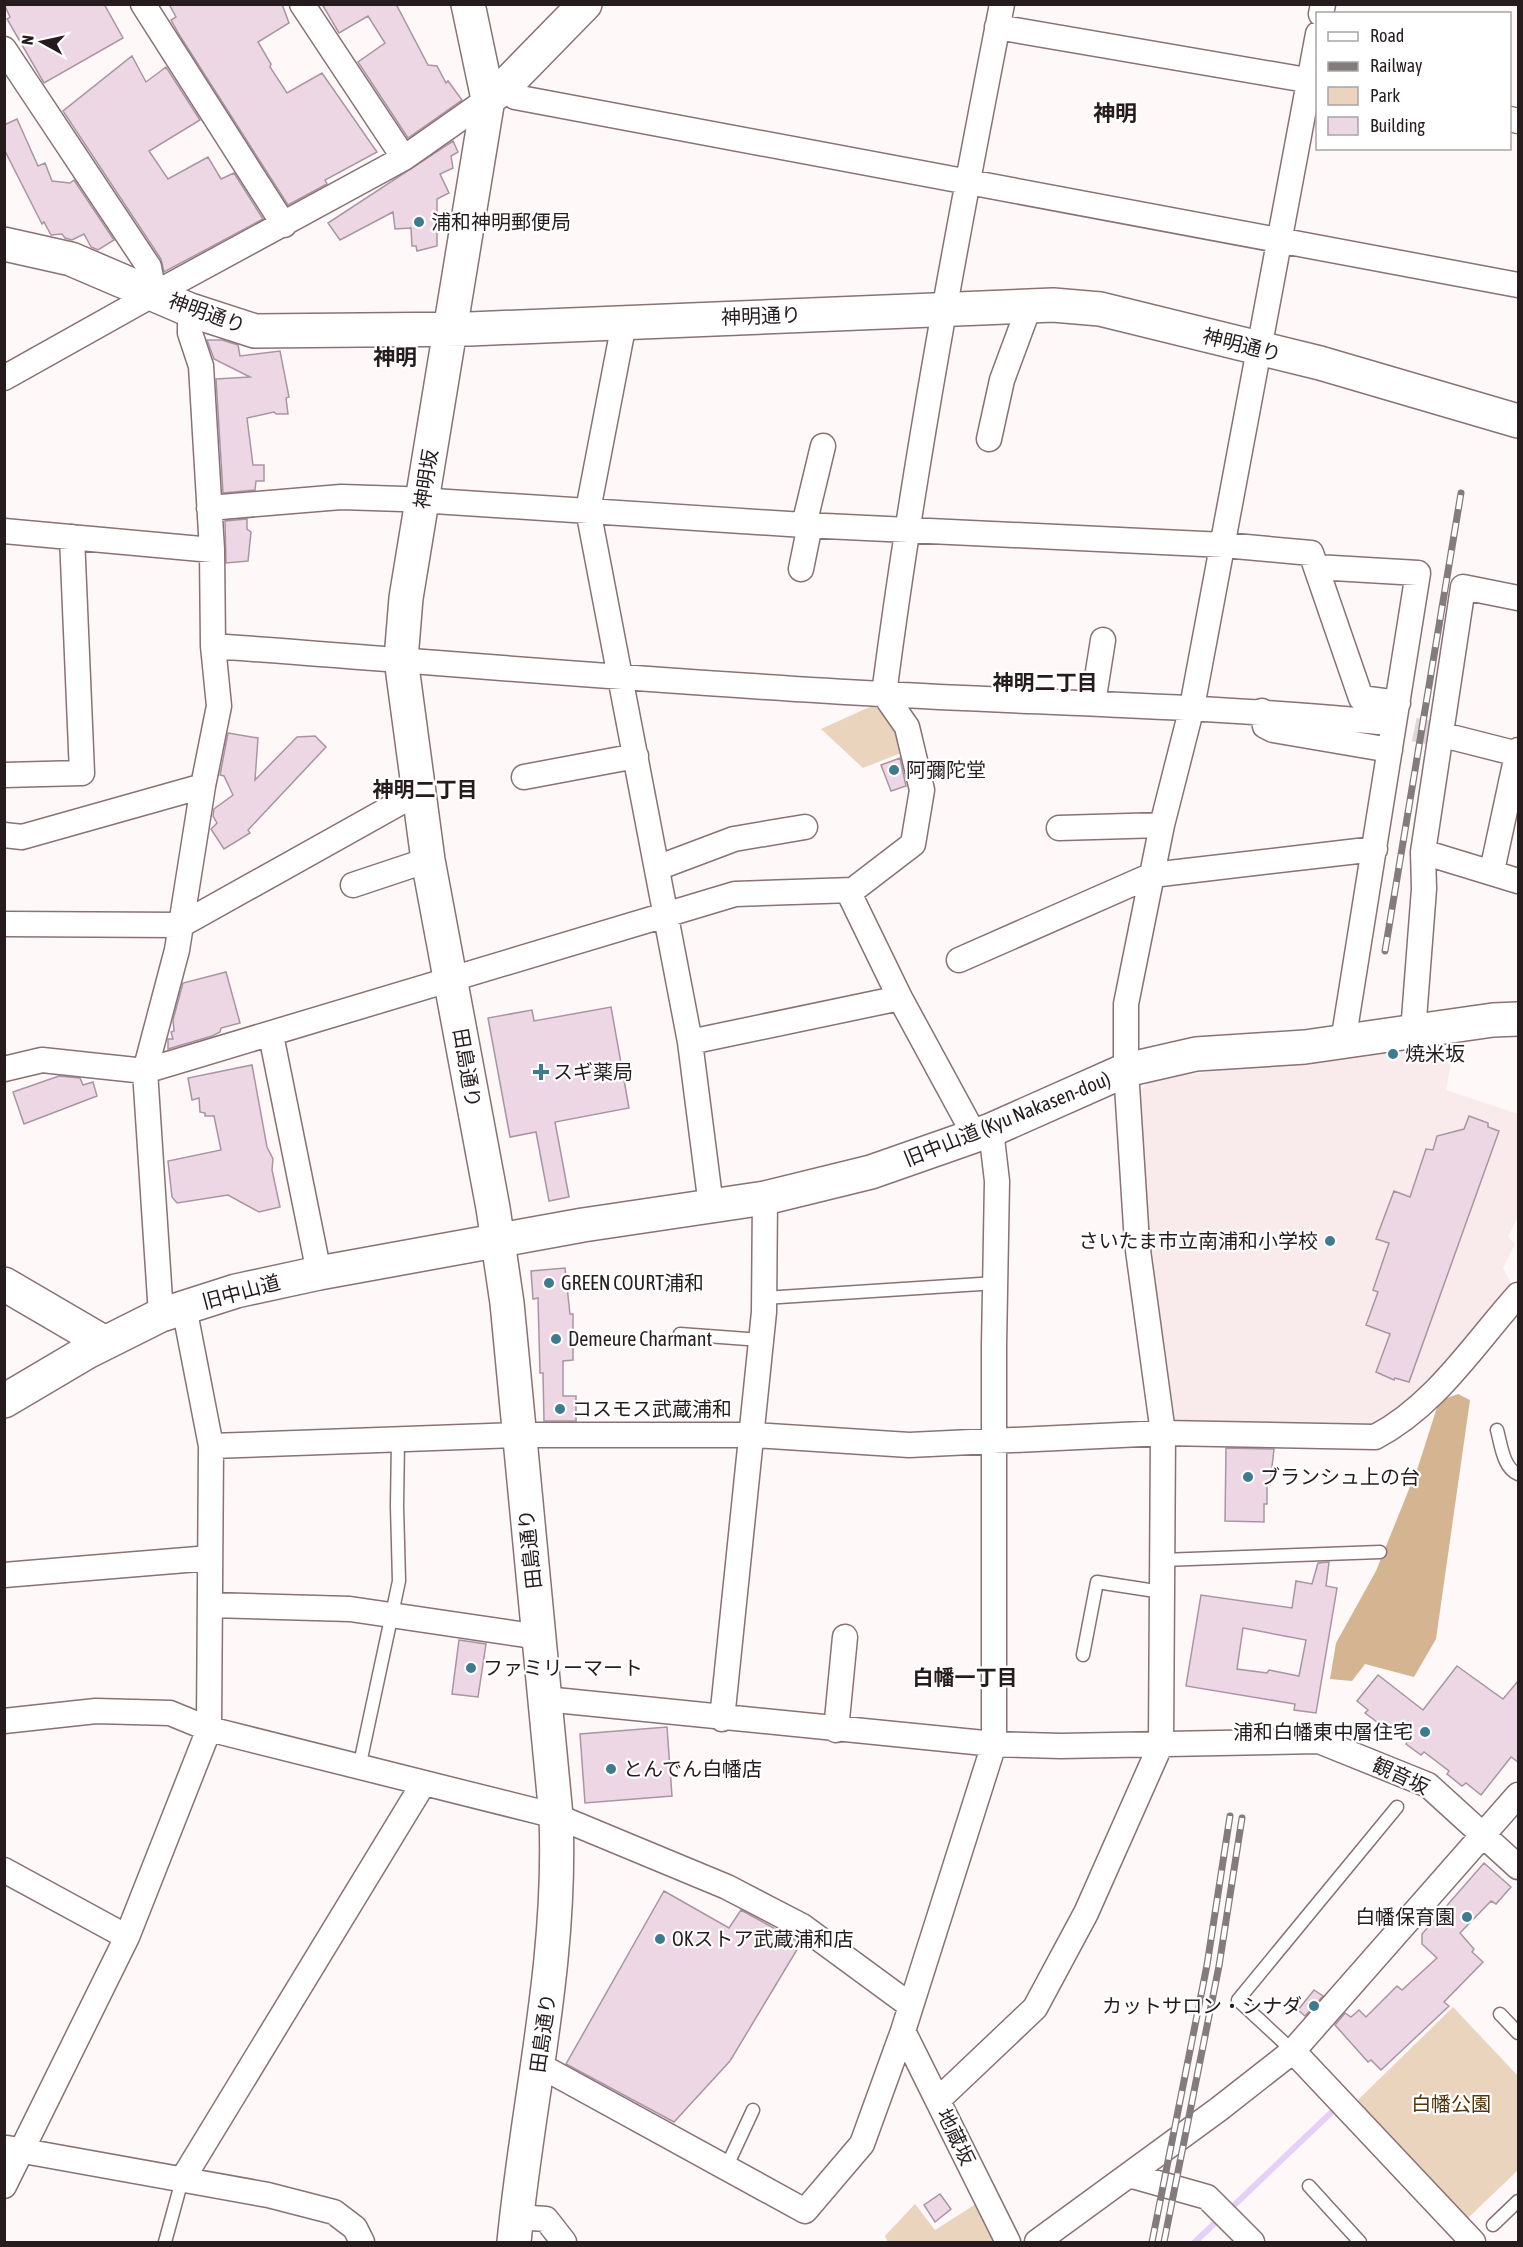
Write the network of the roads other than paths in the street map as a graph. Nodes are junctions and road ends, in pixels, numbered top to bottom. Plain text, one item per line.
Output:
1 (144, 4) edge
2 (302, 4) edge
3 (468, 4) edge
4 (585, 4) edge
5 (999, 16) edge
6 (1316, 46) edge
7 (4, 49) edge
8 (1313, 81) edge
9 (496, 93) junction
10 (404, 158) junction
11 (967, 184) junction
12 (284, 225) junction
13 (1279, 242) junction
14 (4, 244) edge
15 (1518, 285) edge
16 (154, 294) junction
17 (1029, 307) junction
18 (190, 310) junction
19 (943, 311) junction
20 (624, 323) junction
21 (450, 329) junction
22 (1258, 350) junction
23 (4, 378) edge
24 (1518, 421) edge
25 (989, 439) dead end
26 (823, 446) dead end
27 (423, 500) junction
28 (209, 508) junction
29 (588, 510) junction
30 (807, 525) junction
31 (906, 530) junction
32 (4, 531) edge
33 (72, 537) junction
34 (1224, 545) junction
35 (212, 550) junction
36 (1316, 567) junction
37 (801, 569) dead end
38 (1518, 598) edge
39 (1103, 640) dead end
40 (213, 646) junction
41 (400, 659) junction
42 (621, 678) junction
43 (884, 694) junction
44 (1093, 703) junction
45 (1398, 703) junction
46 (1192, 707) junction
47 (1262, 711) junction
48 (1379, 722) tunnel mouth
49 (1455, 738) tunnel mouth
50 (1390, 750) junction
51 (1518, 752) edge
52 (636, 756) junction
53 (4, 775) edge
54 (524, 777) dead end
55 (203, 786) junction
56 (419, 792) junction
57 (1162, 825) junction
58 (805, 827) dead end
59 (1059, 828) dead end
60 (4, 835) edge
61 (1375, 849) junction
62 (1423, 852) junction
63 (428, 860) junction
64 (657, 868) junction
65 (1492, 872) junction
66 (1152, 875) junction
67 (1518, 881) edge
68 (353, 885) dead end
69 (848, 891) junction
70 (667, 914) junction
71 (4, 924) edge
72 (181, 925) junction
73 (959, 960) dead end
74 (452, 980) junction
75 (900, 998) junction
76 (1518, 1018) edge
77 (1413, 1032) junction
78 (271, 1035) junction
79 (690, 1042) junction
80 (1343, 1042) junction
81 (4, 1069) edge
82 (1126, 1070) junction
83 (145, 1071) junction
84 (983, 1133) junction
85 (765, 1198) junction
86 (711, 1206) junction
87 (497, 1241) junction
88 (319, 1273) junction
89 (996, 1283) junction
90 (4, 1284) edge
91 (1518, 1295) edge
92 (764, 1298) junction
93 (172, 1311) junction
94 (680, 1334) dead end
95 (761, 1340) junction
96 (105, 1343) junction
97 (4, 1401) edge
98 (1497, 1430) dead end
99 (1163, 1433) junction
100 (519, 1436) junction
101 (753, 1436) junction
102 (996, 1439) junction
103 (398, 1440) junction
104 (211, 1446) junction
105 (1518, 1474) edge
106 (1380, 1552) dead end
107 (210, 1558) junction
108 (1162, 1560) junction
109 (4, 1575) edge
110 (1162, 1592) junction
111 (210, 1605) junction
112 (393, 1616) junction
113 (539, 1637) junction
114 (845, 1637) dead end
115 (1083, 1655) dead end
116 (544, 1699) junction
117 (722, 1719) junction
118 (4, 1721) edge
119 (210, 1729) junction
120 (836, 1730) junction
121 (994, 1744) junction
122 (1161, 1744) junction
123 (359, 1768) junction
124 (423, 1784) junction
125 (1518, 1795) edge
126 (1397, 1807) dead end
127 (556, 1816) junction
128 (1485, 1834) junction
129 (1518, 1867) edge
130 (4, 1870) edge
131 (127, 1937) junction
132 (911, 2006) junction
133 (1500, 2014) dead end
134 (903, 2031) junction
135 (1518, 2033) edge
136 (1293, 2051) junction
137 (539, 2065) junction
138 (938, 2100) junction
139 (753, 2110) dead end
140 (13, 2149) edge
141 (726, 2168) junction
142 (1129, 2175) junction
143 (182, 2180) junction
144 (4, 2186) edge
145 (1309, 2186) dead end
146 (1518, 2201) edge
147 (1493, 2225) dead end
148 (515, 2230) edge
149 (1357, 2241) edge
150 (165, 2242) edge
151 (362, 2242) edge
152 (564, 2242) edge
153 (1008, 2242) edge
154 (1037, 2242) edge
155 (1252, 2242) edge
156 (1473, 2242) edge

1 - 12 street
2 - 10 street
3 - 9 street
4 - 9 street
5 - 8 street
5 - 11 street
6 - 8 street
7 - 16 street
8 - 13 street
9 - 10 street
9 - 11 street
9 - 21 street, 神明坂
10 - 12 street
11 - 13 street
11 - 19 street
12 - 16 street
13 - 15 street
13 - 22 street
14 - 16 street, 神明通り
16 - 18 street, 神明通り
16 - 23 street
17 - 19 street, 神明通り
17 - 22 street, 神明通り
17 - 25 street
18 - 21 street, 神明通り
18 - 28 street
19 - 20 street, 神明通り
19 - 31 street
20 - 21 street, 神明通り
20 - 29 street
21 - 27 street, 神明坂
22 - 24 street, 神明通り
22 - 34 street
26 - 30 street
27 - 28 street
27 - 29 street
27 - 41 street, 神明坂
28 - 35 street
29 - 30 street
29 - 42 street
30 - 31 street
30 - 37 street
31 - 34 street
31 - 43 street
32 - 33 street
33 - 35 street
33 - 53 street
34 - 36 street
34 - 46 street
35 - 40 street
36 - 45 street
36 - 45 street
38 - 62 street
39 - 44 street
40 - 41 street
40 - 55 street
41 - 42 street
41 - 56 street, 神明坂
42 - 43 street
42 - 52 street
43 - 44 street
43 - 69 street
44 - 46 street
45 - 50 street
46 - 47 street
46 - 57 street
47 - 48 street
47 - 50 street
49 - 51 street
50 - 61 street
51 - 65 street
52 - 54 street
52 - 64 street
55 - 60 street
55 - 72 street
56 - 63 street, 神明坂
56 - 72 street
57 - 59 street
57 - 66 street
58 - 64 street
61 - 66 street
61 - 80 street
62 - 65 street
62 - 77 street
63 - 68 street
63 - 74 street, 田島通り
64 - 70 street
65 - 67 street
66 - 73 street
66 - 82 street
69 - 70 street
69 - 75 street
70 - 74 street
70 - 79 street
71 - 72 street
72 - 83 street
74 - 78 street
74 - 87 street, 田島通り
75 - 79 street
75 - 84 street
76 - 77 street
77 - 80 street, 旧中山道 (Kyu Nakasen-dou)
78 - 83 street
78 - 88 street
79 - 86 street
80 - 82 street, 旧中山道 (Kyu Nakasen-dou)
81 - 83 street
82 - 84 street, 旧中山道 (Kyu Nakasen-dou)
82 - 99 street
83 - 93 street
84 - 85 street, 旧中山道 (Kyu Nakasen-dou)
84 - 89 street
85 - 86 street, 旧中山道 (Kyu Nakasen-dou)
85 - 92 street
86 - 87 street, 旧中山道 (Kyu Nakasen-dou)
87 - 88 street, 旧中山道
87 - 100 street, 田島通り
88 - 93 street, 旧中山道
89 - 92 lane
89 - 102 street
90 - 96 street
91 - 99 street
92 - 95 street
93 - 96 street, 旧中山道
93 - 104 street
94 - 95 lane
95 - 101 street
96 - 97 street, 旧中山道
98 - 105 lane
99 - 102 street
99 - 108 street
100 - 101 street
100 - 103 street
100 - 113 street, 田島通り
101 - 102 street
101 - 117 street
102 - 121 street
103 - 104 street
103 - 112 lane
104 - 107 street
106 - 108 lane
107 - 109 street
107 - 111 street
108 - 110 street
110 - 115 lane
110 - 122 street
111 - 112 street
111 - 119 street
112 - 113 street
112 - 123 lane
113 - 116 street, 田島通り
114 - 120 street
116 - 117 street, 観音坂
116 - 127 street, 田島通り
117 - 120 street, 観音坂
118 - 119 street
119 - 123 street
119 - 131 street
120 - 121 street, 観音坂
121 - 122 street, 観音坂
121 - 132 street
122 - 128 street, 観音坂
122 - 138 street
123 - 124 street
124 - 127 street
124 - 143 street
125 - 128 street
126 - 136 lane
127 - 132 street
127 - 137 street, 田島通り
128 - 129 street, 観音坂
128 - 136 street
130 - 131 street
131 - 140 street
132 - 134 street
133 - 135 lane
134 - 138 street, 地蔵坂
134 - 141 street
136 - 142 street
136 - 156 street
137 - 141 street
137 - 148 street, 田島通り
138 - 153 street, 地蔵坂
139 - 141 lane
140 - 143 street
140 - 144 street
142 - 154 street
142 - 155 street
143 - 150 lane
143 - 151 street
145 - 149 lane
146 - 147 lane
148 - 152 street

